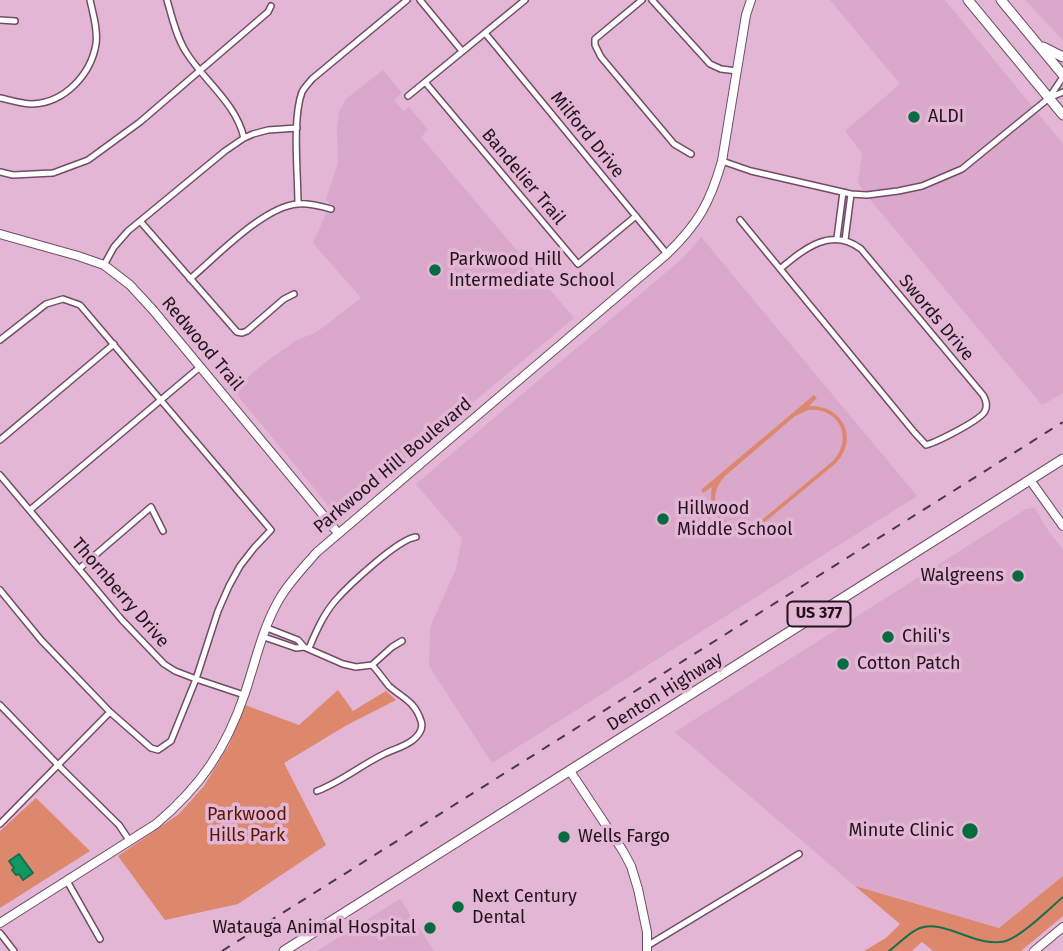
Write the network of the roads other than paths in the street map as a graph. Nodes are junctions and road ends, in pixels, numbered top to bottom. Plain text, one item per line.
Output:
1 (90, 0) edge
2 (167, 0) edge
3 (407, 0) edge
4 (419, 0) edge
5 (525, 0) edge
6 (642, 0) edge
7 (652, 0) edge
8 (751, 0) edge
9 (1001, 0) edge
10 (969, 1) edge
11 (271, 6) dead end
12 (0, 20) edge
13 (15, 21) dead end
14 (485, 33) junction
15 (1037, 43) junction
16 (463, 51) junction
17 (1063, 58) edge
18 (200, 70) junction
19 (737, 71) junction
20 (1063, 76) edge
21 (425, 82) junction
22 (1063, 92) edge
23 (408, 96) dead end
24 (0, 97) edge
25 (1049, 98) junction
26 (1063, 115) edge
27 (297, 128) junction
28 (244, 138) junction
29 (691, 154) dead end
30 (722, 161) junction
31 (0, 172) edge
32 (53, 173) junction
33 (55, 181) dead end
34 (844, 192) junction
35 (851, 194) junction
36 (298, 204) junction
37 (331, 209) dead end
38 (636, 216) junction
39 (140, 220) junction
40 (740, 220) dead end
41 (0, 234) edge
42 (837, 239) junction
43 (845, 240) junction
44 (667, 254) junction
45 (104, 265) junction
46 (780, 269) junction
47 (190, 279) junction
48 (294, 294) dead end
49 (0, 340) edge
50 (114, 344) junction
51 (200, 367) junction
52 (161, 400) junction
53 (0, 440) edge
54 (1063, 459) edge
55 (0, 475) edge
56 (1030, 480) junction
57 (30, 510) junction
58 (1063, 526) edge
59 (163, 531) dead end
60 (338, 533) junction
61 (416, 537) dead end
62 (79, 569) junction
63 (0, 590) edge
64 (265, 632) junction
65 (402, 641) dead end
66 (306, 648) junction
67 (372, 665) junction
68 (196, 680) junction
69 (244, 695) junction
70 (0, 705) edge
71 (110, 712) junction
72 (58, 765) junction
73 (570, 771) junction
74 (317, 791) dead end
75 (0, 824) edge
76 (129, 840) junction
77 (799, 854) dead end
78 (67, 881) junction
79 (0, 923) edge
80 (1063, 927) edge
81 (0, 933) edge
82 (100, 939) dead end
83 (647, 949) edge
84 (14, 951) edge
85 (284, 951) edge
86 (1034, 951) edge

1 - 24 street
2 - 18 street
3 - 27 street
4 - 16 street
5 - 14 street
6 - 29 street
7 - 19 street
8 - 19 street, Parkwood Hill Boulevard
9 - 15 main road
10 - 25 main road
11 - 18 street
12 - 13 street
14 - 16 street
14 - 38 street, Milford Drive
15 - 17 main road
15 - 20 main road
16 - 21 street
18 - 28 street
18 - 32 street
19 - 30 street, Parkwood Hill Boulevard
20 - 25 street
21 - 23 street
21 - 38 street, Bandelier Trail
22 - 25 street
25 - 26 main road
25 - 35 street
27 - 28 street
27 - 36 street
28 - 39 street
30 - 34 street
30 - 44 street, Parkwood Hill Boulevard
31 - 32 street
32 - 33 street
34 - 35 street
34 - 42 street
35 - 43 street
36 - 37 street
36 - 47 street
38 - 44 street, Milford Drive
39 - 45 street
39 - 47 street
40 - 46 street
41 - 45 street, Redwood Trail
42 - 43 street
42 - 46 street
43 - 46 street, Swords Drive
44 - 60 street, Parkwood Hill Boulevard
45 - 51 street, Redwood Trail
47 - 48 street
49 - 50 street
50 - 52 street
50 - 53 street
51 - 52 street
51 - 60 street, Redwood Trail
52 - 57 street
52 - 68 street
54 - 56 main road, Denton Highway / US 377
55 - 57 street, Thornberry Drive
56 - 58 street
56 - 73 main road, Denton Highway / US 377
57 - 62 street, Thornberry Drive
59 - 62 street
60 - 64 street, Parkwood Hill Boulevard
61 - 66 street
62 - 68 street, Thornberry Drive
63 - 71 street
64 - 66 street
64 - 69 street, Parkwood Hill Boulevard
65 - 67 street
66 - 67 street
67 - 74 street
68 - 69 street, Thornberry Drive
68 - 71 street
69 - 76 street, Parkwood Hill Boulevard
70 - 72 street
71 - 72 street
72 - 75 street
72 - 76 street
73 - 83 street
73 - 85 main road, Denton Highway / US 377
76 - 78 street, Parkwood Hill Boulevard
77 - 83 street
78 - 79 street, Parkwood Hill Boulevard
78 - 82 street
80 - 86 street
81 - 84 street

